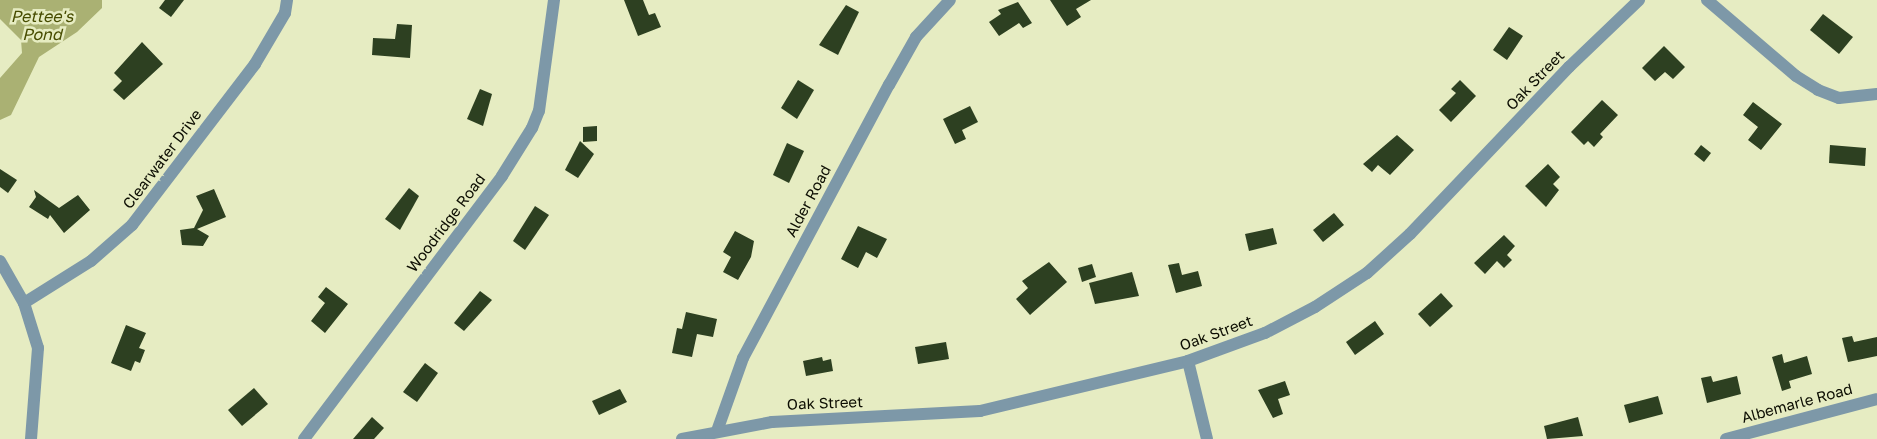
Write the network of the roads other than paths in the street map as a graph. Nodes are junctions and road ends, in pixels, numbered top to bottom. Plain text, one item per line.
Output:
1 (287, 0) edge
2 (554, 0) edge
3 (950, 0) edge
4 (1639, 0) edge
5 (1708, 0) edge
6 (1877, 94) edge
7 (0, 261) edge
8 (24, 303) junction
9 (1188, 361) junction
10 (1877, 399) edge
11 (717, 431) junction
12 (31, 439) edge
13 (304, 439) edge
14 (682, 439) edge
15 (1207, 439) edge
16 (1726, 439) edge

1 - 8 street, Clearwater Drive
2 - 13 street, Woodridge Road
3 - 11 street, Alder Road
4 - 9 street, Oak Street
5 - 6 street
7 - 8 street
8 - 12 street
9 - 11 street, Oak Street
9 - 15 street
10 - 16 street, Albemarle Road
11 - 14 street, Oak Street

